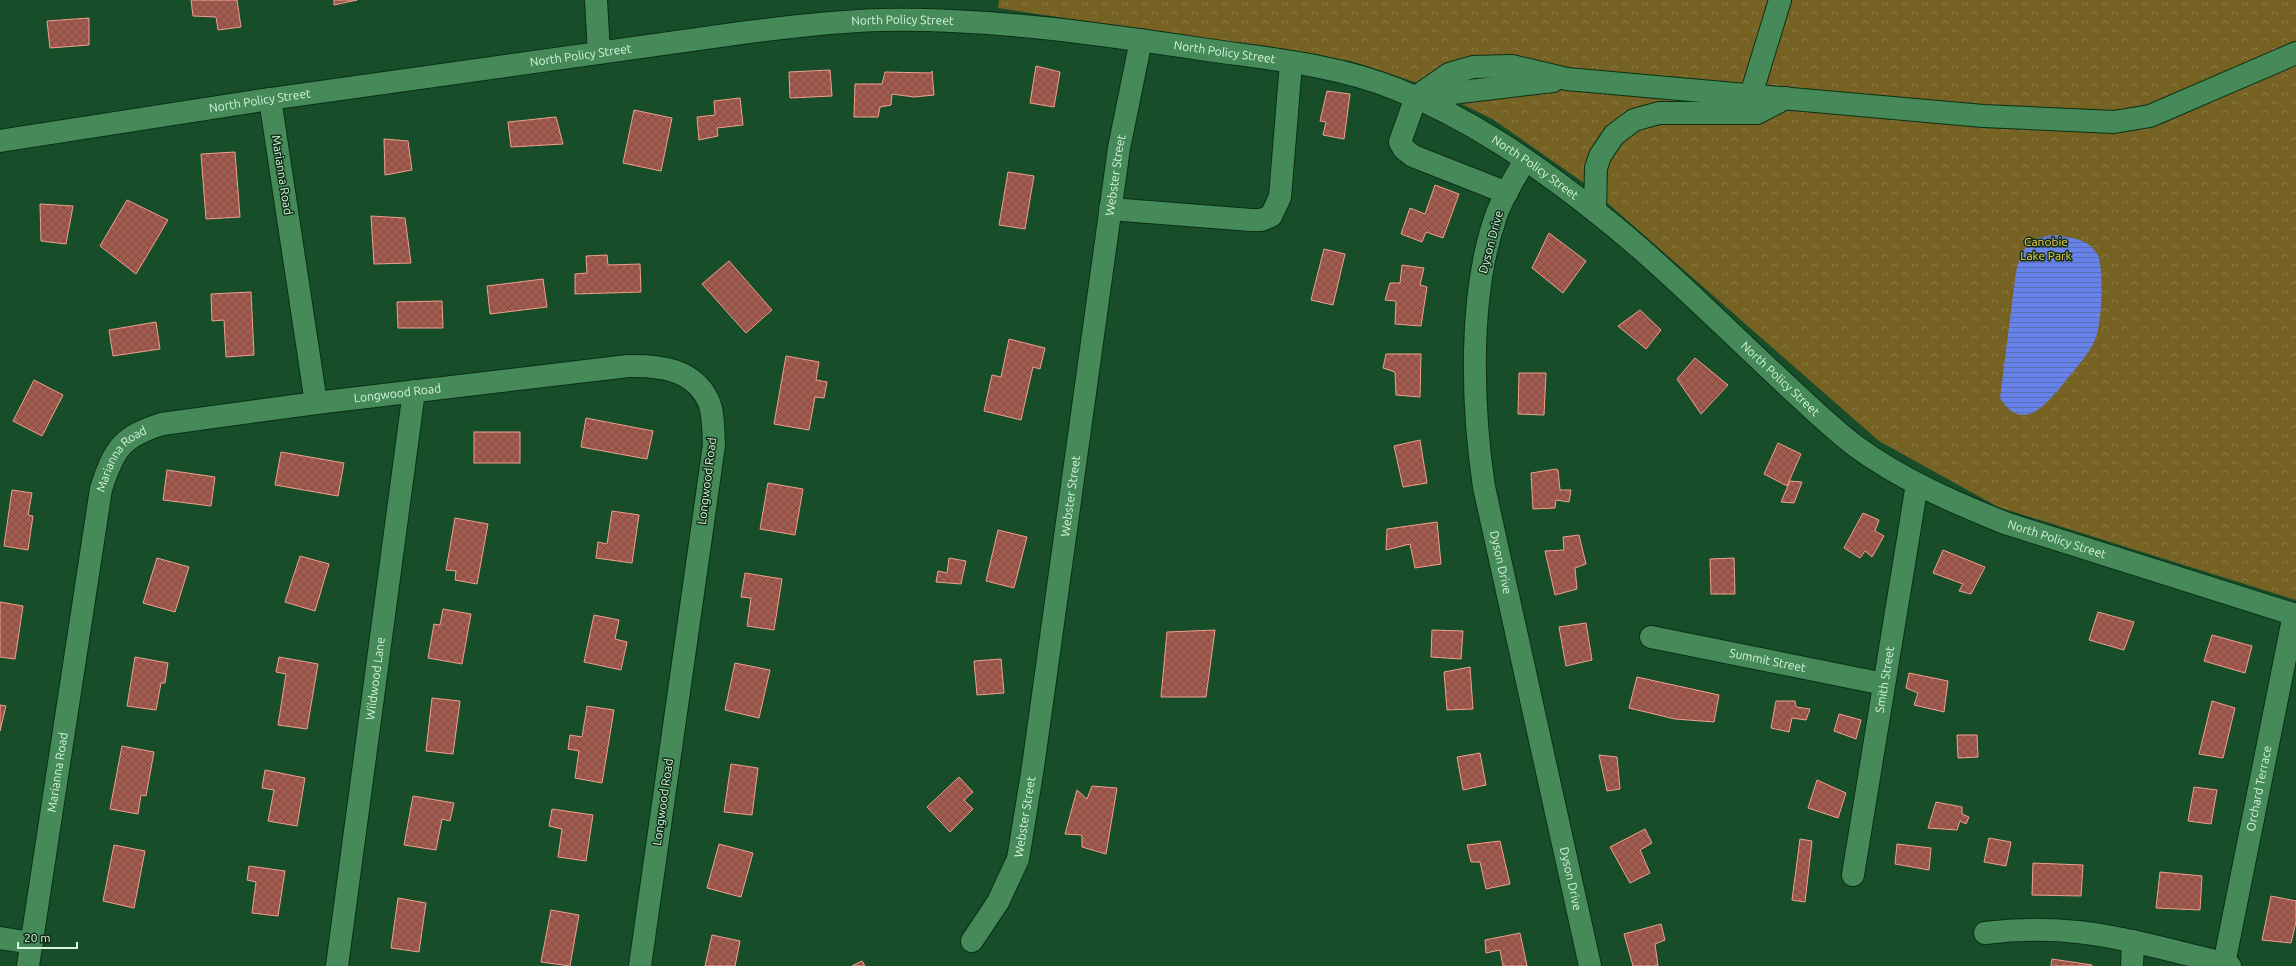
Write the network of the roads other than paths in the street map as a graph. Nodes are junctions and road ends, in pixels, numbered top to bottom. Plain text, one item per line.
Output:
1 (596, 0) edge
2 (1780, 0) edge
3 (1140, 40) junction
4 (599, 53) junction
5 (2296, 53) edge
6 (1291, 63) junction
7 (1751, 95) junction
8 (1416, 97) junction
9 (1787, 98) junction
10 (270, 99) junction
11 (0, 141) edge
12 (1525, 160) junction
13 (1506, 193) junction
14 (1110, 209) junction
15 (1595, 211) junction
16 (414, 391) junction
17 (316, 403) junction
18 (1917, 484) junction
19 (2295, 615) edge
20 (1651, 637) dead end
21 (1884, 684) junction
22 (1853, 875) dead end
23 (1985, 933) dead end
24 (0, 938) edge
25 (972, 941) dead end
26 (2133, 941) junction
27 (32, 943) junction
28 (2227, 965) edge
29 (28, 966) edge
30 (337, 966) edge
31 (640, 966) edge
32 (1590, 966) edge
33 (2132, 966) edge

1 - 4 street
2 - 7 street
3 - 4 street, North Policy Street
3 - 6 street, North Policy Street
3 - 14 street, Webster Street
4 - 10 street, North Policy Street
5 - 9 street
6 - 8 street, North Policy Street
6 - 14 street
7 - 8 street
7 - 9 street
8 - 12 street, North Policy Street
8 - 13 street
9 - 15 street
10 - 11 street, North Policy Street
10 - 17 street, Marianna Road
12 - 13 street, Dyson Drive
12 - 15 street, North Policy Street
13 - 32 street, Dyson Drive
14 - 25 street, Webster Street
15 - 18 street, North Policy Street
16 - 17 street, Longwood Road
16 - 30 street, Wildwood Lane
16 - 31 street, Longwood Road
17 - 27 street, Marianna Road
18 - 19 street, North Policy Street
18 - 21 street, Smith Street
19 - 28 street, Orchard Terrace
20 - 21 street, Summit Street
21 - 22 street, Smith Street
23 - 26 street, Orchard Terrace
24 - 27 street
26 - 28 street, Orchard Terrace
26 - 33 street
27 - 29 street, Marianna Road

